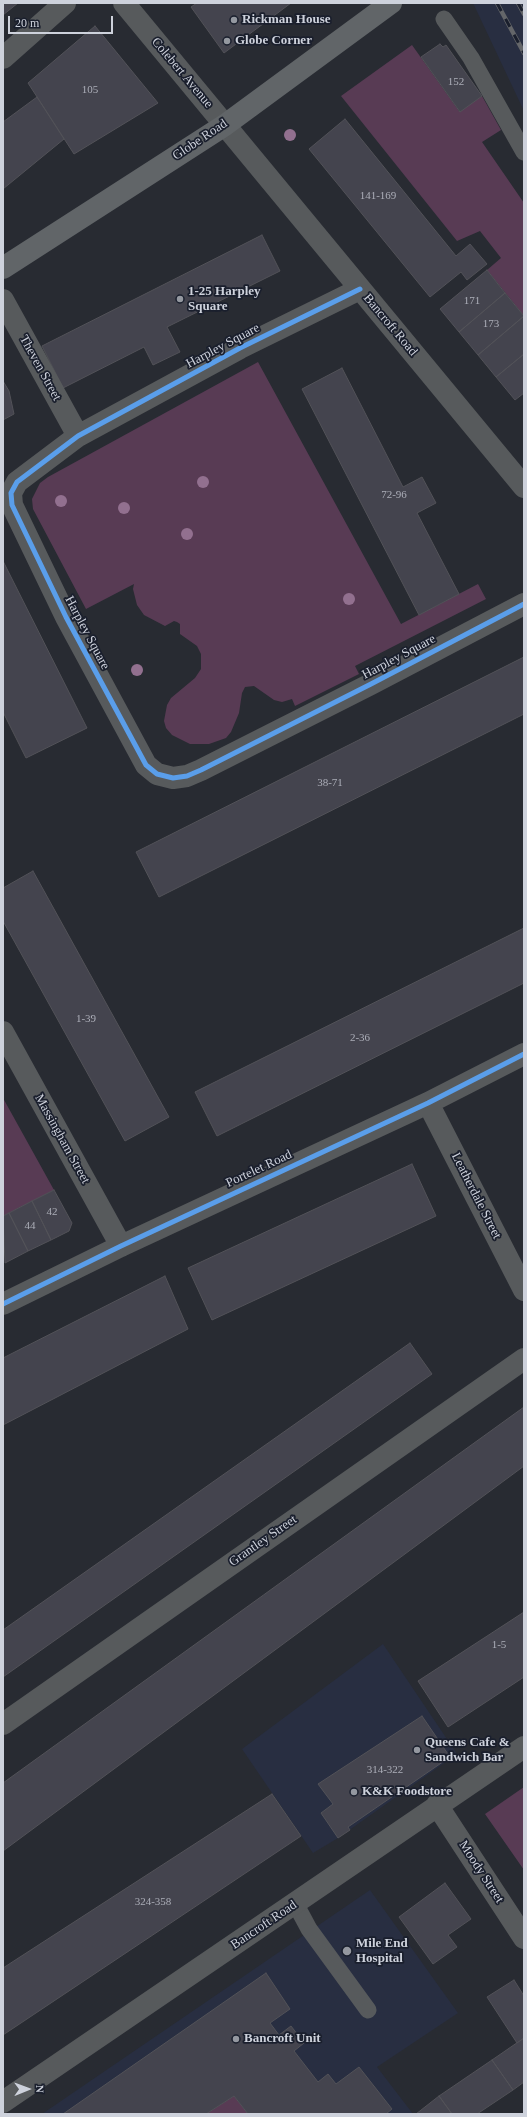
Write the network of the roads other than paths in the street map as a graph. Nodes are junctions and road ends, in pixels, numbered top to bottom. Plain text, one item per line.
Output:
1 (65, 3) edge
2 (391, 3) edge
3 (133, 6) edge
4 (444, 19) dead end
5 (3, 58) edge
6 (225, 125) junction
7 (524, 152) edge
8 (3, 268) edge
9 (360, 289) junction
10 (3, 300) edge
11 (78, 436) junction
12 (524, 487) edge
13 (524, 604) edge
14 (3, 1032) edge
15 (524, 1054) edge
16 (428, 1103) junction
17 (121, 1246) junction
18 (524, 1290) edge
19 (3, 1304) edge
20 (524, 1359) edge
21 (3, 1724) edge
22 (524, 1747) edge
23 (437, 1805) junction
24 (295, 1903) junction
25 (524, 1938) edge
26 (368, 2010) dead end
27 (3, 2102) edge

1 - 5 street
2 - 6 main road, Globe Road
3 - 6 street, Colebert Avenue
4 - 7 lane
6 - 8 main road, Globe Road
6 - 9 street, Bancroft Road
9 - 11 street, Harpley Square
9 - 12 street, Bancroft Road
10 - 11 street, Theven Street
11 - 13 street, Harpley Square
14 - 17 street, Massingham Street
15 - 16 street, Portelet Road
16 - 17 street, Portelet Road
16 - 18 street, Leatherdale Street
17 - 19 street, Portelet Road
20 - 21 street, Grantley Street
22 - 23 street, Bancroft Road
23 - 24 street, Bancroft Road
23 - 25 street, Moody Street
24 - 26 lane
24 - 27 street, Bancroft Road

